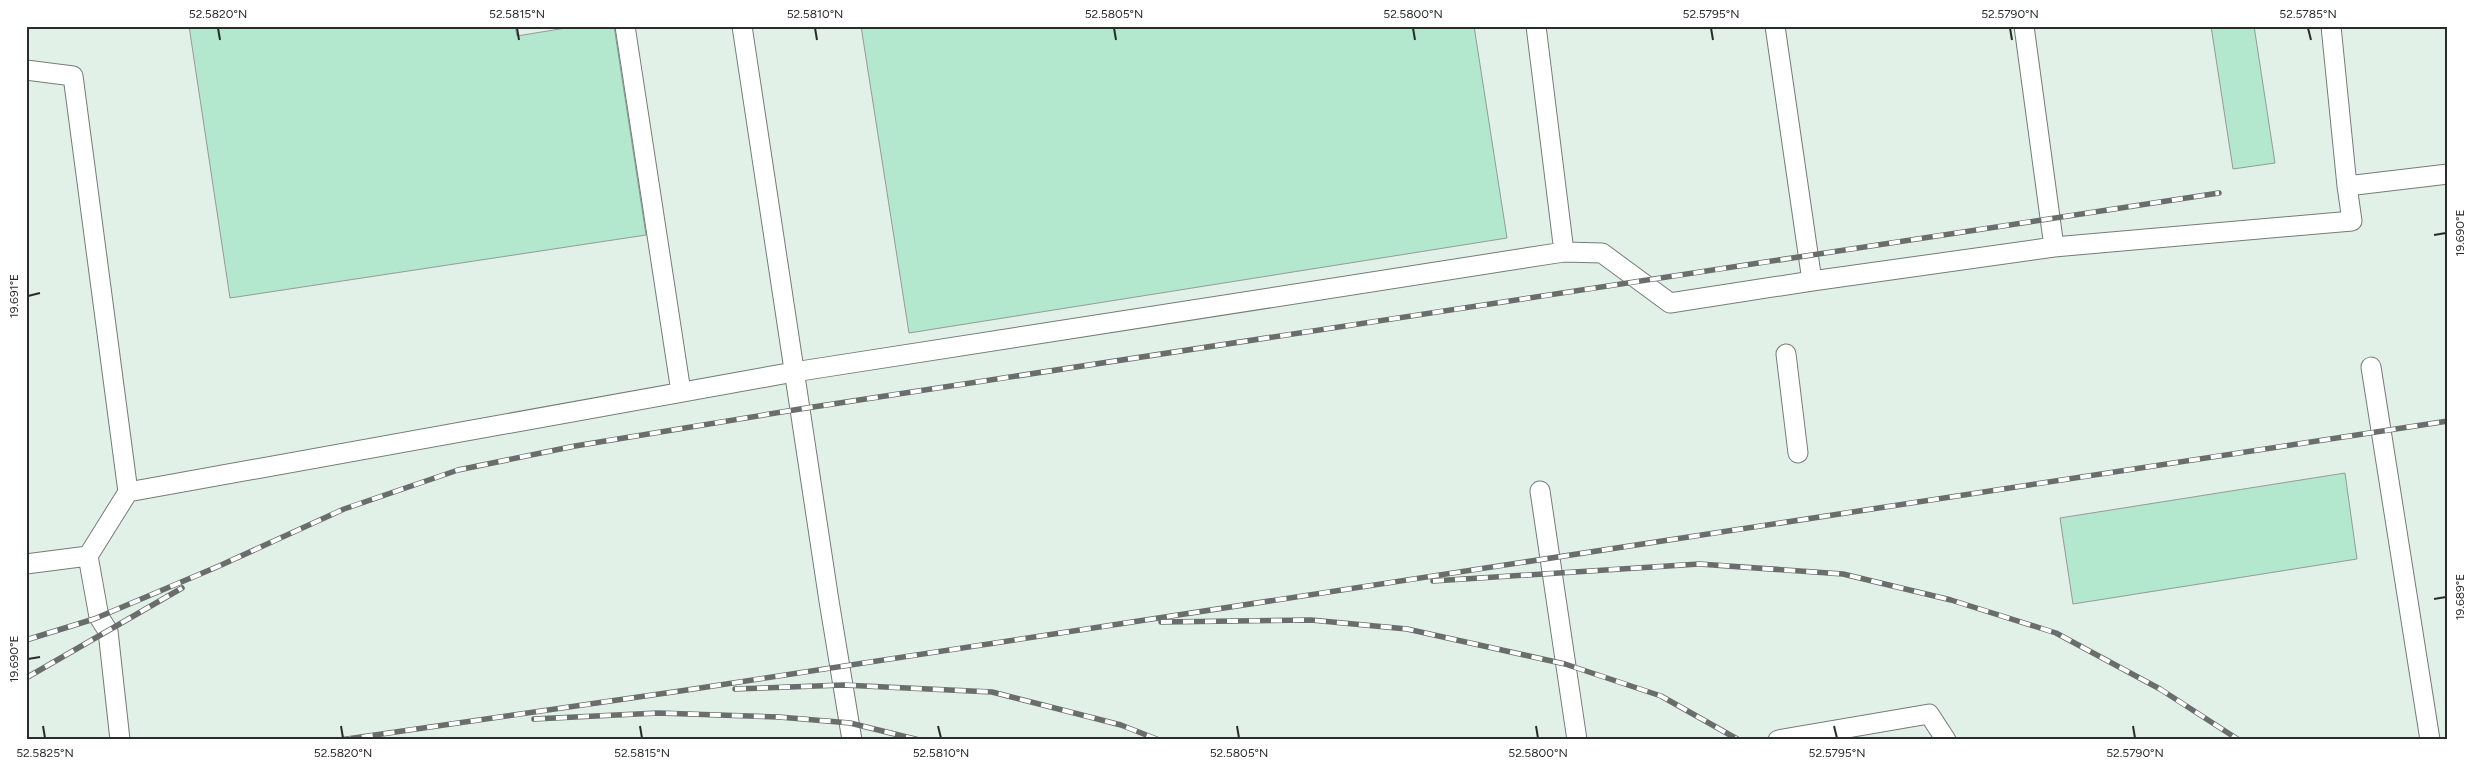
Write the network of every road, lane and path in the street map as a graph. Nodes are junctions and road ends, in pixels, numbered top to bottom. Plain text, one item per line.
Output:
1 (625, 26) edge
2 (742, 26) edge
3 (1536, 26) edge
4 (1775, 26) edge
5 (2024, 26) edge
6 (2331, 26) edge
7 (26, 70) edge
8 (2448, 174) edge
9 (2347, 186) junction
10 (2054, 247) junction
11 (1564, 252) junction
12 (1812, 280) junction
13 (1786, 354) dead end
14 (2371, 367) dead end
15 (794, 372) junction
16 (681, 392) junction
17 (1798, 453) dead end
18 (1540, 491) dead end
19 (128, 492) junction
20 (88, 556) junction
21 (26, 564) edge
22 (120, 740) edge
23 (852, 740) edge
24 (1577, 740) edge
25 (1778, 740) edge
26 (1946, 740) edge
27 (2430, 740) edge

1 - 16 lane
2 - 15 lane
3 - 11 lane
4 - 12 lane
5 - 10 lane
6 - 9 lane
7 - 19 lane
8 - 9 lane
9 - 10 lane
10 - 12 lane
11 - 12 lane
11 - 15 lane
13 - 17 lane
14 - 27 lane
15 - 16 lane
15 - 23 lane
16 - 19 lane
18 - 24 lane
19 - 20 lane
20 - 21 lane
20 - 22 lane
25 - 26 lane

